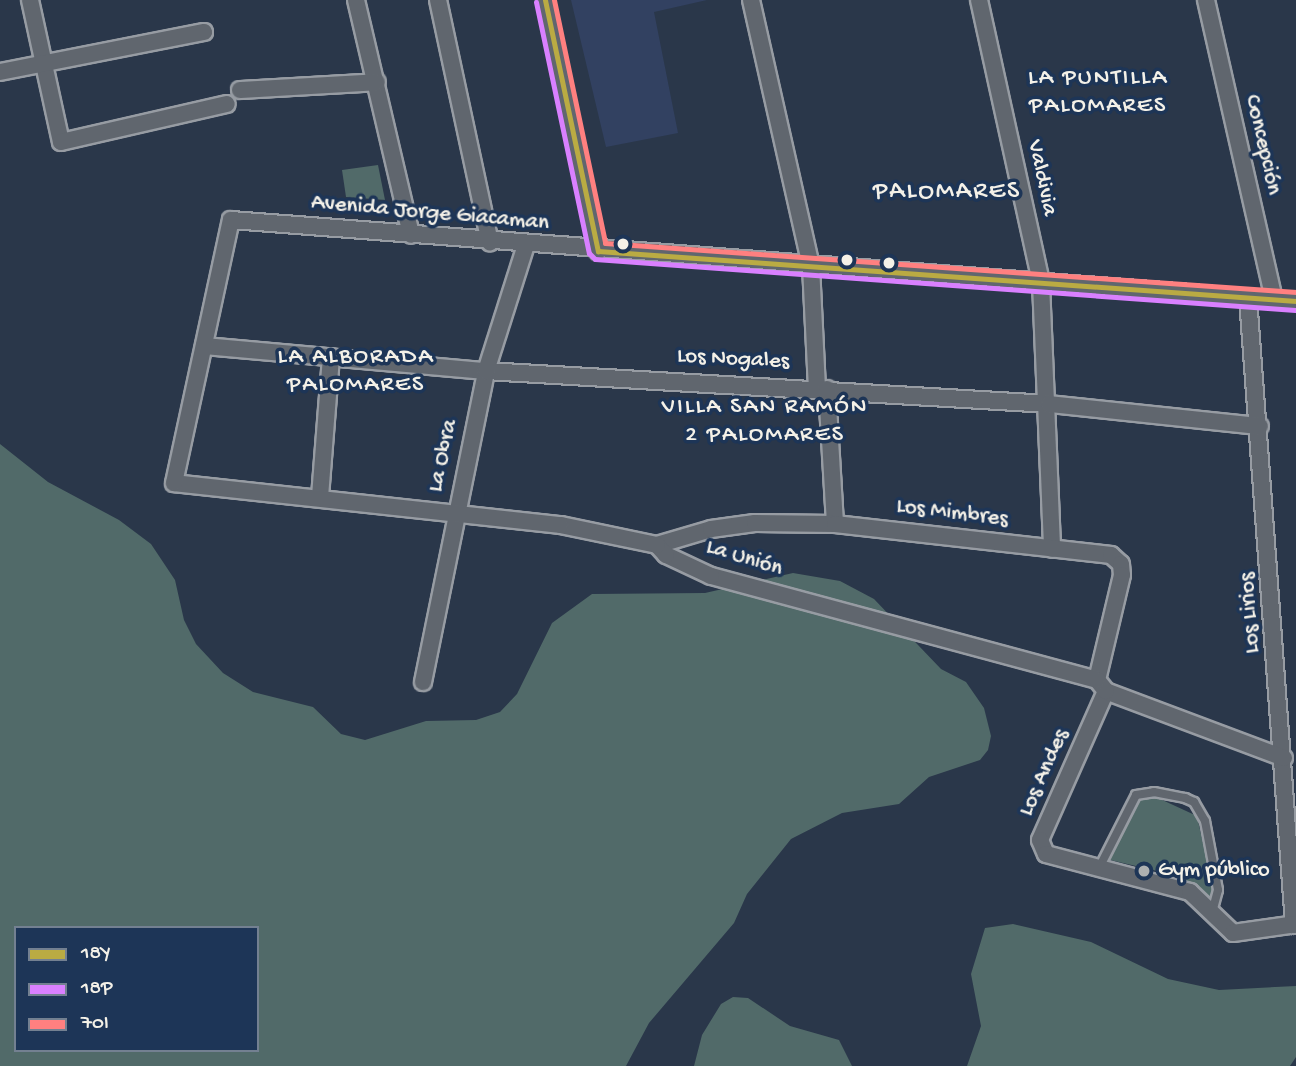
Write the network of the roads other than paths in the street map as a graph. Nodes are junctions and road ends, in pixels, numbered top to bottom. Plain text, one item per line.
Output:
1 (30, 0) edge
2 (356, 0) edge
3 (438, 0) edge
4 (545, 0) edge
5 (751, 0) edge
6 (979, 0) edge
7 (1206, 0) edge
8 (204, 32) dead end
9 (46, 63) junction
10 (0, 72) edge
11 (377, 82) junction
12 (240, 90) dead end
13 (227, 104) dead end
14 (411, 235) junction
15 (490, 242) junction
16 (526, 245) junction
17 (598, 251) junction
18 (811, 266) junction
19 (1041, 283) junction
20 (1248, 298) junction
21 (1274, 299) junction
22 (1296, 301) edge
23 (204, 346) junction
24 (331, 357) junction
25 (486, 371) junction
26 (822, 388) junction
27 (1049, 404) junction
28 (1260, 426) junction
29 (320, 497) junction
30 (455, 512) junction
31 (835, 524) junction
32 (657, 545) junction
33 (1052, 549) junction
34 (423, 682) dead end
35 (1101, 685) junction
36 (1284, 758) junction
37 (1098, 871) junction
38 (1211, 915) junction
39 (1295, 924) edge

1 - 9 street
2 - 11 street
3 - 15 street
4 - 17 street
5 - 18 street
6 - 19 street, Valdivia
7 - 21 street, Concepción
8 - 9 street
9 - 10 street
9 - 13 street
11 - 12 street
11 - 14 street
14 - 15 street, Avenida Jorge Giacaman
14 - 23 street, Avenida Jorge Giacaman
15 - 16 street, Avenida Jorge Giacaman
16 - 17 street, Avenida Jorge Giacaman
16 - 25 street, La Obra
17 - 18 street, Avenida Jorge Giacaman
18 - 19 street, Avenida Jorge Giacaman
18 - 26 street
19 - 20 street, Avenida Jorge Giacaman
19 - 27 street, Valdivia
20 - 21 street, Avenida Jorge Giacaman
20 - 28 street, Los Lirios
21 - 22 street, Avenida Jorge Giacaman
23 - 24 street, Los Nogales
23 - 29 street, La Unión
24 - 25 street, Los Nogales
24 - 29 street
25 - 26 street, Los Nogales
25 - 30 street, La Obra
26 - 27 street, Los Nogales
26 - 31 street
27 - 28 street, Los Nogales
27 - 33 street, Valdivia
28 - 36 street, Los Lirios
29 - 30 street, La Unión
30 - 32 street, La Unión
30 - 34 street, La Obra
31 - 32 street, Los Mimbres
31 - 33 street, Los Mimbres
32 - 35 street, La Unión
33 - 35 street, Los Mimbres
35 - 36 street, La Unión
35 - 37 street, Los Andes
36 - 39 street, Los Lirios
37 - 38 street, Los Andes
37 - 38 lane
38 - 39 street, Los Andes

